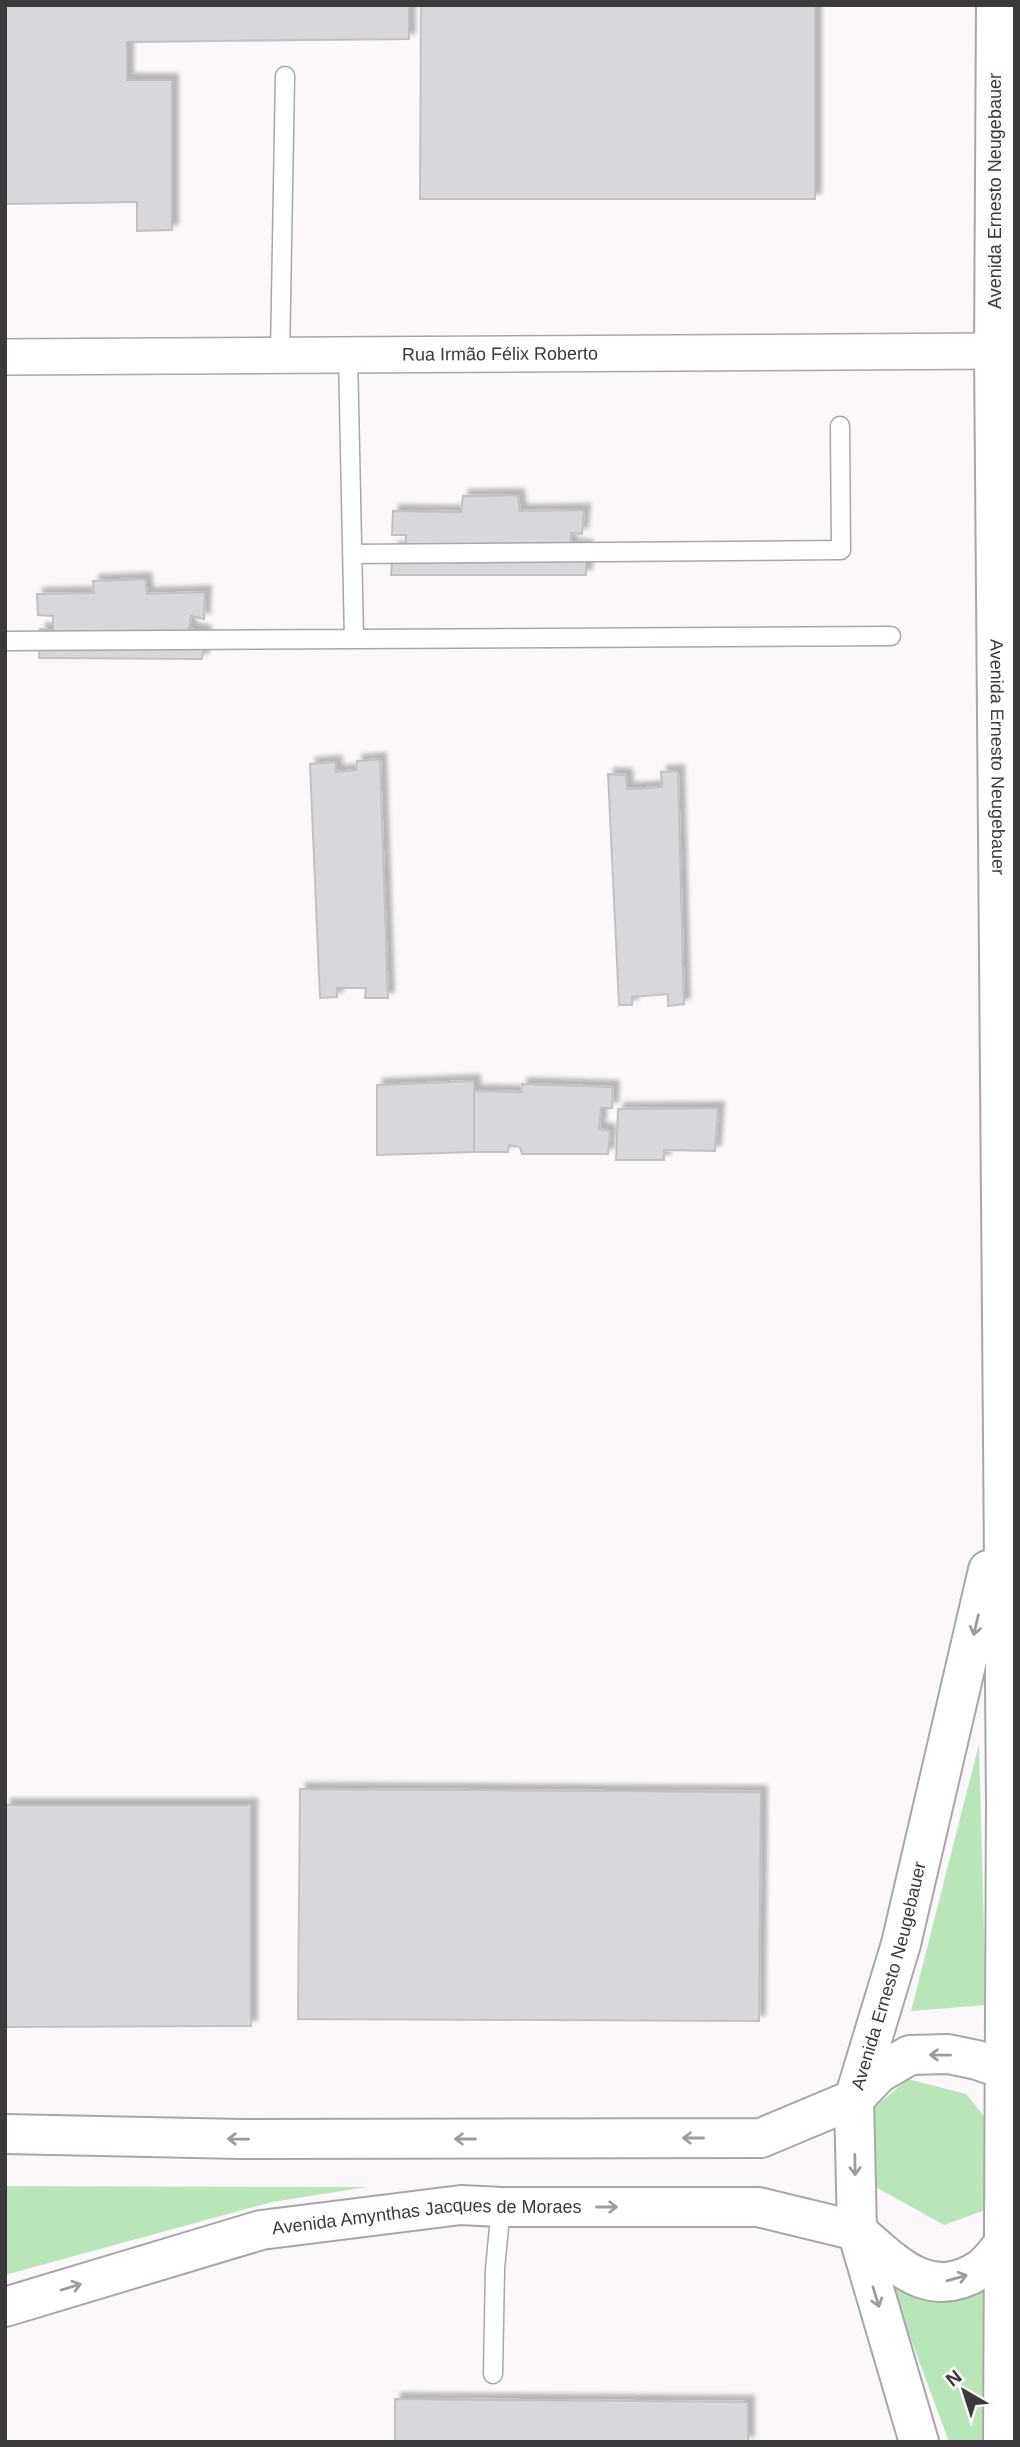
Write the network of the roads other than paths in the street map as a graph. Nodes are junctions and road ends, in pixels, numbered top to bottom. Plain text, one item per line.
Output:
1 (996, 5) edge
2 (285, 76) dead end
3 (994, 351) junction
4 (348, 355) junction
5 (280, 356) junction
6 (5, 357) edge
7 (840, 426) dead end
8 (352, 554) junction
9 (891, 636) dead end
10 (354, 639) junction
11 (5, 641) edge
12 (1003, 1510) junction
13 (1011, 1803) edge
14 (1006, 2070) junction
15 (854, 2099) junction
16 (5, 2134) edge
17 (501, 2207) junction
18 (857, 2231) junction
19 (1003, 2245) junction
20 (5, 2307) edge
21 (493, 2374) dead end
22 (919, 2442) edge
23 (1003, 2442) edge

1 - 3 main road, Avenida Ernesto Neugebauer
2 - 5 lane
3 - 4 street, Rua Irmão Félix Roberto
3 - 12 main road, Avenida Ernesto Neugebauer
4 - 5 street, Rua Irmão Félix Roberto
4 - 8 lane
5 - 6 street, Rua Irmão Félix Roberto
7 - 8 lane
8 - 10 lane
9 - 10 lane
10 - 11 lane
12 - 13 main road, Avenida Ernesto Neugebauer
12 -> 15 main road, Avenida Ernesto Neugebauer
13 - 14 main road, Avenida Ernesto Neugebauer
14 -> 15 main road
14 - 19 main road, Avenida Ernesto Neugebauer
15 -> 16 main road
15 -> 18 main road, Avenida Ernesto Neugebauer
17 -> 18 main road, Avenida Amynthas Jacques de Moraes
20 -> 17 main road, Avenida Amynthas Jacques de Moraes
17 - 21 lane
18 -> 19 main road
18 -> 22 main road, Avenida Ernesto Neugebauer
19 - 23 main road, Avenida Ernesto Neugebauer

